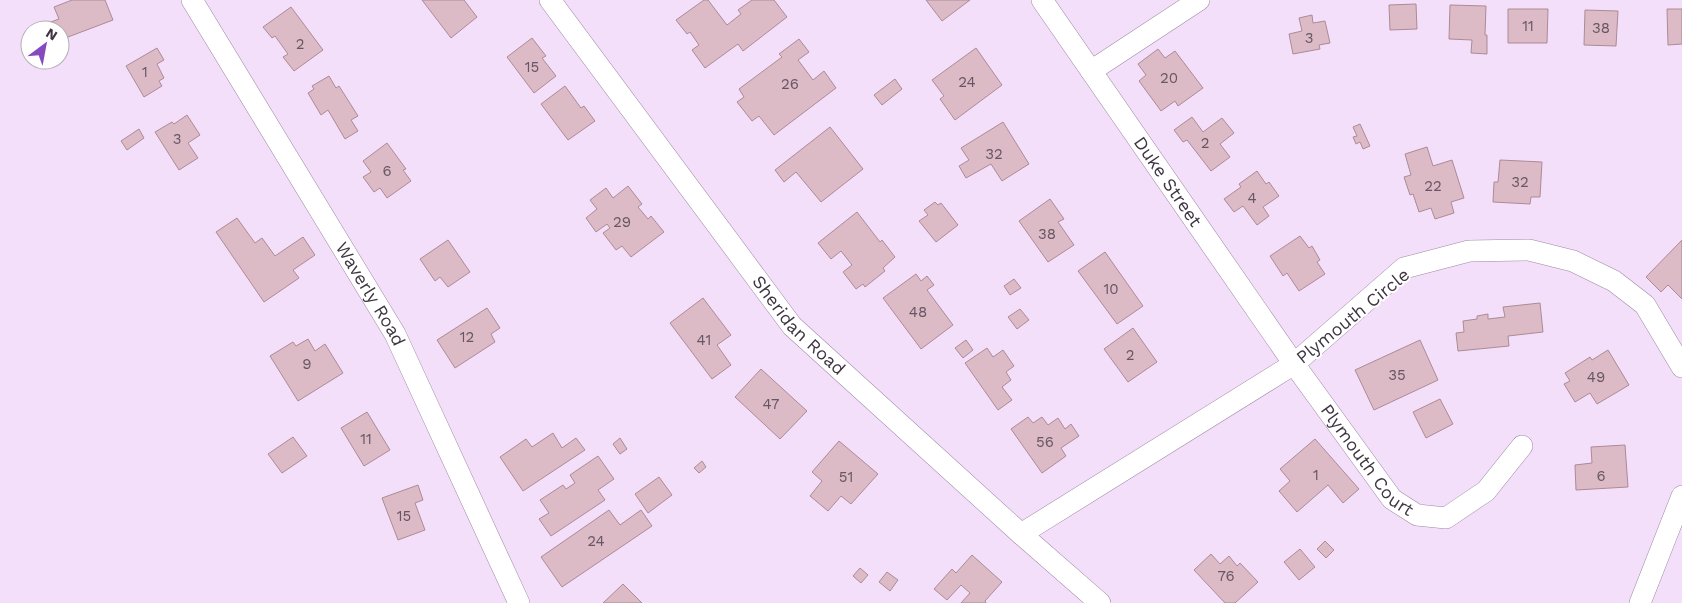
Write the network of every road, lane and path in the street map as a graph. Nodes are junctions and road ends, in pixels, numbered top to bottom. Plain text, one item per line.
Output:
1 (192, 0) edge
2 (550, 0) edge
3 (1042, 0) edge
4 (1199, 0) edge
5 (1091, 71) junction
6 (1294, 364) junction
7 (1682, 367) edge
8 (1522, 446) dead end
9 (1682, 496) edge
10 (1021, 534) junction
11 (520, 603) edge
12 (1100, 603) edge
13 (1640, 603) edge

1 - 11 street, Waverly Road
2 - 10 street, Sheridan Road
3 - 5 street, Duke Street
4 - 5 street
5 - 6 street, Duke Street
6 - 7 street, Plymouth Circle
6 - 8 street, Plymouth Court
6 - 10 street, Plymouth Circle
9 - 13 street
10 - 12 street, Sheridan Road

